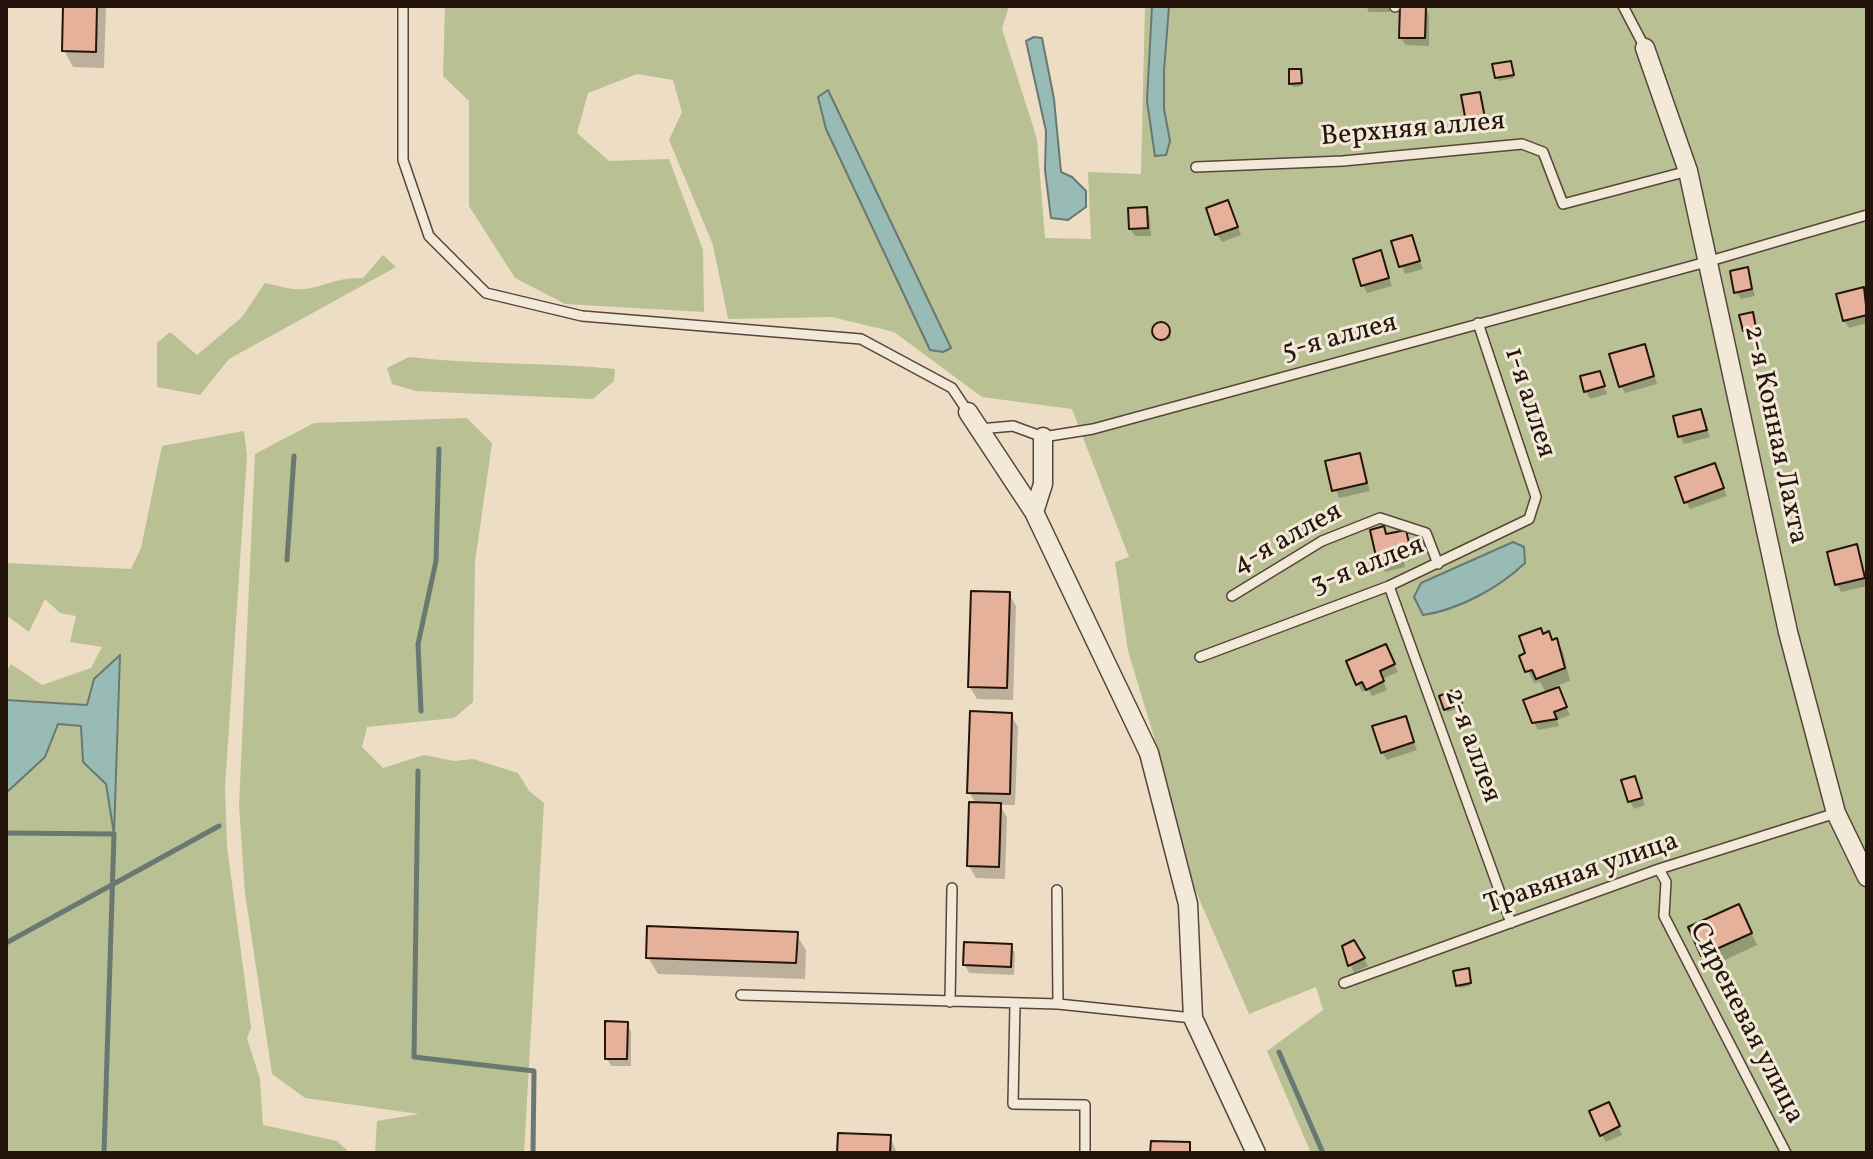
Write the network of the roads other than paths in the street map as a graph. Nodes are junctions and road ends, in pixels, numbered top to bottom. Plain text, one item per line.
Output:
1 (403, 6) edge
2 (1623, 6) edge
3 (1645, 48) joint
4 (1196, 167) dead end
5 (1688, 171) junction
6 (1867, 215) edge
7 (1710, 261) junction
8 (1478, 323) junction
9 (968, 412) joint
10 (979, 429) junction
11 (1043, 437) junction
12 (1536, 497) joint
13 (1034, 512) junction
14 (1438, 564) junction
15 (1389, 586) junction
16 (1232, 596) dead end
17 (1200, 657) dead end
18 (1836, 813) junction
19 (1659, 869) junction
20 (1867, 877) edge
21 (952, 888) dead end
22 (1057, 890) dead end
23 (1511, 923) junction
24 (1344, 983) dead end
25 (741, 995) dead end
26 (950, 1002) junction
27 (1015, 1004) junction
28 (1058, 1004) junction
29 (1193, 1018) junction
30 (1085, 1153) edge
31 (1256, 1153) edge
32 (1786, 1153) edge

1 - 9 lane
2 - 3 lane, 2-я Конная Лахта
3 - 5 street, 2-я Конная Лахта
4 - 5 lane, Верхняя аллея
5 - 7 street, 2-я Конная Лахта
6 - 7 lane, 5-я аллея
7 - 8 lane, 5-я аллея
7 - 18 street, 2-я Конная Лахта
8 - 11 lane, 5-я аллея
8 - 12 lane, 1-я аллея
9 - 10 street
10 - 11 lane, 5-я аллея
10 - 13 street
11 - 13 street
12 - 14 lane, 3-я аллея
13 - 29 street
14 - 15 lane, 3-я аллея
14 - 16 lane, 4-я аллея
15 - 17 lane, 3-я аллея
15 - 23 lane, 2-я аллея
18 - 19 lane, Травяная улица
18 - 20 street, 2-я Конная Лахта
19 - 23 lane, Травяная улица
19 - 32 lane, Сиреневая улица
21 - 26 lane
22 - 28 lane
23 - 24 lane, Травяная улица
25 - 26 lane
26 - 27 lane
27 - 28 lane
27 - 30 lane
28 - 29 lane
29 - 31 street

